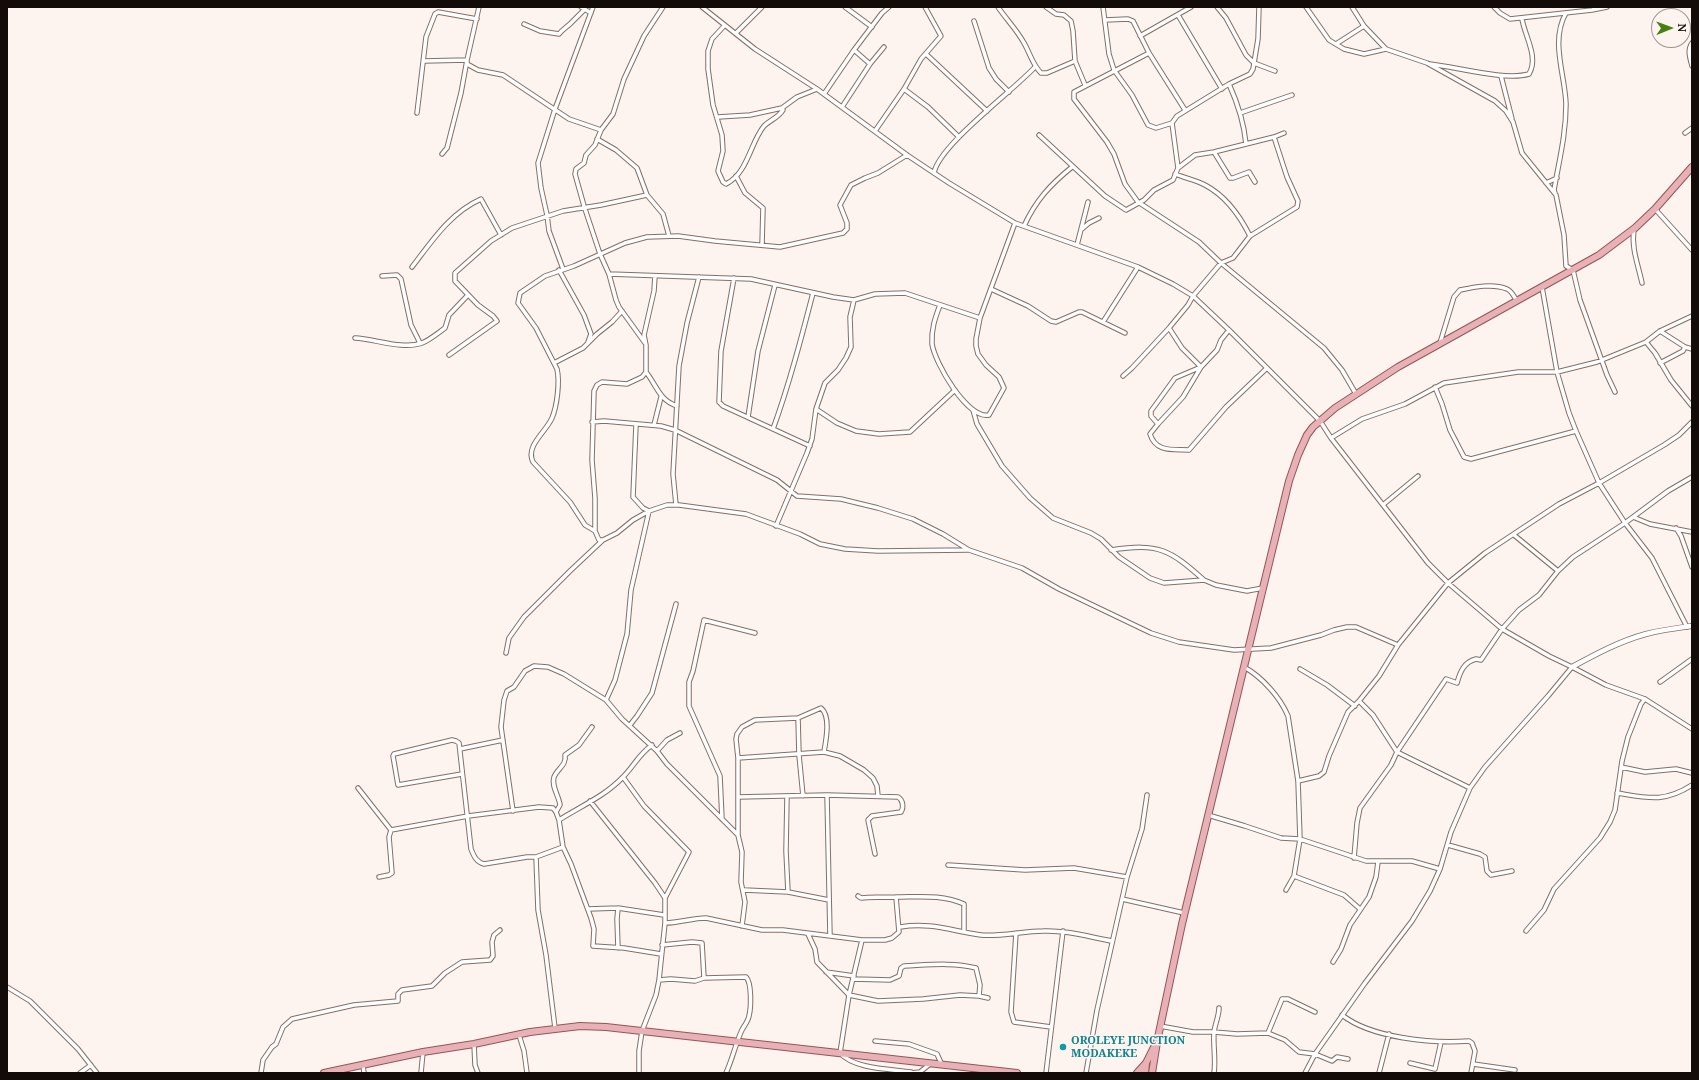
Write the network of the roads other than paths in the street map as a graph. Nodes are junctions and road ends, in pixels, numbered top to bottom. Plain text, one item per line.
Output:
1 (480, 7) edge
2 (581, 7) edge
3 (593, 7) edge
4 (663, 7) edge
5 (702, 7) edge
6 (713, 7) edge
7 (762, 7) edge
8 (845, 7) edge
9 (889, 7) edge
10 (925, 7) edge
11 (998, 7) edge
12 (1046, 7) edge
13 (1104, 7) edge
14 (1191, 7) edge
15 (1217, 7) edge
16 (1259, 7) edge
17 (1306, 7) edge
18 (1352, 7) edge
19 (1494, 7) edge
20 (1607, 7) edge
21 (1592, 9) edge
22 (585, 10) junction
23 (709, 11) junction
24 (591, 13) junction
25 (1566, 13) junction
26 (1178, 15) junction
27 (477, 19) junction
28 (1522, 19) junction
29 (1105, 20) junction
30 (974, 21) dead end
31 (524, 24) dead end
32 (725, 25) junction
33 (1364, 26) junction
34 (872, 27) junction
35 (736, 33) junction
36 (1140, 36) junction
37 (1692, 43) edge
38 (1336, 44) junction
39 (884, 47) dead end
40 (1386, 49) junction
41 (854, 50) junction
42 (1149, 52) junction
43 (926, 54) junction
44 (467, 60) junction
45 (424, 61) junction
46 (1075, 61) junction
47 (1254, 63) junction
48 (1427, 63) junction
49 (870, 64) junction
50 (1692, 66) edge
51 (1035, 67) junction
52 (1114, 70) junction
53 (1275, 71) dead end
54 (1501, 76) junction
55 (1229, 84) junction
56 (1085, 85) junction
57 (817, 89) junction
58 (904, 89) junction
59 (1222, 89) junction
60 (1009, 92) junction
61 (824, 94) junction
62 (1292, 94) dead end
63 (842, 107) junction
64 (782, 108) junction
65 (555, 109) junction
66 (1185, 110) junction
67 (987, 111) junction
68 (417, 113) dead end
69 (1240, 113) junction
70 (718, 117) junction
71 (1513, 122) junction
72 (1172, 123) junction
73 (1692, 128) edge
74 (601, 130) junction
75 (875, 131) junction
76 (1284, 133) dead end
77 (1685, 133) dead end
78 (1039, 135) dead end
79 (960, 137) junction
80 (1274, 137) junction
81 (596, 139) junction
82 (1246, 144) junction
83 (1214, 152) junction
84 (442, 154) dead end
85 (907, 155) junction
86 (1072, 167) junction
87 (1178, 168) junction
88 (1692, 168) edge
89 (934, 173) junction
90 (1176, 174) junction
91 (736, 176) junction
92 (1557, 178) junction
93 (1255, 182) dead end
94 (1546, 183) junction
95 (647, 195) junction
96 (1556, 195) junction
97 (1088, 202) dead end
98 (1138, 202) junction
99 (584, 208) junction
100 (1655, 209) junction
101 (547, 215) junction
102 (1099, 218) dead end
103 (1015, 223) junction
104 (1024, 226) junction
105 (1634, 228) junction
106 (1081, 230) junction
107 (501, 235) junction
108 (669, 236) junction
109 (1250, 236) junction
110 (762, 245) junction
111 (1077, 245) junction
112 (1692, 250) edge
113 (600, 254) junction
114 (1221, 263) junction
115 (412, 267) dead end
116 (1138, 267) junction
117 (561, 269) junction
118 (1573, 270) junction
119 (609, 274) junction
120 (382, 276) dead end
121 (655, 276) junction
122 (699, 277) junction
123 (734, 278) junction
124 (1642, 283) dead end
125 (775, 285) junction
126 (1542, 287) junction
127 (991, 289) junction
128 (813, 293) junction
129 (468, 295) junction
130 (1193, 296) junction
131 (854, 300) junction
132 (1517, 301) junction
133 (940, 305) junction
134 (622, 311) junction
135 (1692, 316) edge
136 (980, 318) junction
137 (1103, 322) junction
138 (1169, 328) junction
139 (1229, 330) junction
140 (1660, 331) junction
141 (1125, 333) dead end
142 (355, 338) dead end
143 (1646, 342) junction
144 (420, 343) junction
145 (587, 344) junction
146 (646, 344) junction
147 (1440, 344) junction
148 (1685, 347) junction
149 (1692, 349) edge
150 (449, 355) dead end
151 (1601, 361) junction
152 (554, 363) junction
153 (1660, 363) junction
154 (1201, 367) junction
155 (1267, 368) junction
156 (646, 372) junction
157 (1557, 372) junction
158 (1123, 376) dead end
159 (1435, 388) junction
160 (955, 390) junction
161 (1615, 392) dead end
162 (1356, 394) junction
163 (661, 397) junction
164 (677, 406) junction
165 (1692, 406) edge
166 (816, 409) junction
167 (973, 410) junction
168 (748, 418) junction
169 (1320, 420) junction
170 (592, 422) junction
171 (1692, 422) edge
172 (1158, 424) junction
173 (636, 425) junction
174 (654, 425) junction
175 (773, 429) junction
176 (675, 430) junction
177 (1576, 431) junction
178 (1331, 438) junction
179 (810, 446) junction
180 (1418, 476) dead end
181 (1692, 477) edge
182 (1599, 484) junction
183 (791, 490) junction
184 (1384, 504) junction
185 (676, 505) junction
186 (649, 511) junction
187 (1633, 517) junction
188 (1625, 523) junction
189 (776, 526) junction
190 (1676, 528) junction
191 (595, 531) junction
192 (1692, 532) edge
193 (1514, 535) junction
194 (603, 540) junction
195 (969, 550) junction
196 (1111, 550) junction
197 (1692, 567) edge
198 (1558, 571) junction
199 (1204, 580) junction
200 (1448, 583) junction
201 (1263, 588) junction
202 (676, 604) dead end
203 (1690, 627) edge
204 (1502, 629) junction
205 (755, 633) dead end
206 (1398, 645) junction
207 (1249, 649) junction
208 (506, 653) dead end
209 (1692, 659) edge
210 (1572, 667) junction
211 (1244, 668) junction
212 (1300, 669) dead end
213 (1660, 682) dead end
214 (1645, 699) junction
215 (606, 700) junction
216 (1360, 701) junction
217 (1354, 706) junction
218 (798, 718) junction
219 (630, 725) junction
220 (592, 727) dead end
221 (1692, 729) edge
222 (680, 733) dead end
223 (503, 740) junction
224 (652, 745) junction
225 (460, 749) junction
226 (657, 751) junction
227 (824, 752) junction
228 (1397, 752) junction
229 (799, 754) junction
230 (738, 758) junction
231 (1621, 767) junction
232 (1692, 773) edge
233 (462, 774) junction
234 (623, 777) junction
235 (1298, 781) junction
236 (1692, 785) edge
237 (358, 788) dead end
238 (1470, 788) junction
239 (1617, 793) junction
240 (827, 795) junction
241 (1147, 795) dead end
242 (803, 796) junction
243 (878, 796) junction
244 (738, 797) junction
245 (788, 797) junction
246 (590, 801) junction
247 (513, 811) junction
248 (556, 812) junction
249 (1208, 815) junction
250 (468, 816) junction
251 (722, 819) junction
252 (559, 820) junction
253 (392, 830) junction
254 (738, 835) junction
255 (1300, 839) junction
256 (1448, 845) junction
257 (563, 847) junction
258 (875, 854) dead end
259 (536, 857) junction
260 (1354, 858) junction
261 (1378, 862) junction
262 (948, 865) dead end
263 (1440, 869) junction
264 (1512, 871) dead end
265 (1294, 876) junction
266 (379, 877) dead end
267 (1127, 877) junction
268 (744, 890) junction
269 (1286, 890) dead end
270 (788, 892) junction
271 (858, 896) dead end
272 (665, 898) junction
273 (896, 898) junction
274 (1122, 899) junction
275 (829, 900) junction
276 (618, 908) junction
277 (588, 909) junction
278 (1360, 909) junction
279 (1184, 913) junction
280 (664, 915) junction
281 (665, 924) junction
282 (742, 926) junction
283 (900, 927) junction
284 (500, 930) dead end
285 (964, 931) junction
286 (1063, 931) junction
287 (1526, 931) dead end
288 (1016, 932) junction
289 (808, 934) junction
290 (830, 936) junction
291 (862, 940) junction
292 (1112, 941) junction
293 (662, 945) junction
294 (618, 948) junction
295 (661, 954) junction
296 (1333, 962) dead end
297 (826, 972) junction
298 (854, 977) junction
299 (704, 978) junction
300 (659, 980) junction
301 (7, 987) edge
302 (849, 995) junction
303 (979, 996) junction
304 (988, 998) dead end
305 (1219, 1008) dead end
306 (1315, 1012) dead end
307 (1342, 1015) junction
308 (1160, 1026) junction
309 (1051, 1027) junction
310 (555, 1028) junction
311 (642, 1031) junction
312 (1214, 1032) junction
313 (1268, 1033) junction
314 (1389, 1034) junction
315 (519, 1035) junction
316 (738, 1041) junction
317 (875, 1041) dead end
318 (1156, 1042) junction
319 (1441, 1042) junction
320 (474, 1044) junction
321 (423, 1052) junction
322 (840, 1052) junction
323 (1315, 1054) junction
324 (1348, 1059) dead end
325 (931, 1063) junction
326 (1146, 1063) junction
327 (1410, 1063) dead end
328 (1473, 1064) junction
329 (91, 1065) junction
330 (363, 1065) junction
331 (942, 1065) junction
332 (1515, 1070) dead end
333 (993, 1072) edge
334 (1153, 1072) edge
335 (80, 1073) edge
336 (97, 1073) edge
337 (261, 1073) edge
338 (324, 1073) edge
339 (364, 1073) edge
340 (421, 1073) edge
341 (478, 1073) edge
342 (528, 1073) edge
343 (639, 1073) edge
344 (726, 1073) edge
345 (911, 1073) edge
346 (1017, 1073) edge
347 (1046, 1073) edge
348 (1086, 1073) edge
349 (1137, 1073) edge
350 (1145, 1073) edge
351 (1214, 1073) edge
352 (1305, 1073) edge
353 (1379, 1073) edge
354 (1471, 1073) edge

1 - 27 street
2 - 22 street
3 - 24 street
4 - 74 street
5 - 23 street
6 - 23 street
7 - 35 street
8 - 34 street
9 - 34 street
10 - 43 street
11 - 51 street
12 - 46 street
13 - 29 street
14 - 26 street
15 - 47 street
16 - 47 street
17 - 38 street
18 - 33 street
19 - 28 street
20 - 21 street
21 - 25 street
22 - 24 street
22 - 31 street
23 - 32 street
24 - 65 street
25 - 28 street
25 - 92 street
26 - 36 street
26 - 59 street
27 - 44 street
27 - 45 street
28 - 54 street
29 - 36 street
29 - 52 street
30 - 60 street
32 - 35 street
32 - 70 street
33 - 38 street
33 - 40 street
34 - 41 street
35 - 57 street
36 - 42 street
37 - 50 street
38 - 40 street
39 - 49 street
40 - 48 street
41 - 49 street
41 - 61 street
42 - 52 street
42 - 66 street
43 - 58 street
43 - 67 street
44 - 45 street
44 - 65 street
44 - 84 street
45 - 68 street
46 - 51 street
46 - 56 street
47 - 53 street
47 - 55 street
48 - 54 street
48 - 71 street
49 - 63 street
51 - 60 street
52 - 56 street
52 - 72 street
54 - 71 street
55 - 59 street
55 - 69 street
56 - 98 street
57 - 61 street
57 - 64 street
58 - 75 street
58 - 79 street
59 - 66 street
60 - 67 street
61 - 63 street
62 - 69 street
63 - 75 street
64 - 70 street
64 - 91 street
65 - 74 street
65 - 101 street
66 - 72 street
67 - 79 street
69 - 82 street
70 - 91 street
71 - 94 street
72 - 87 street
73 - 77 street
74 - 81 street
75 - 85 street
76 - 80 street
78 - 86 street
79 - 89 street
80 - 82 street
80 - 109 street
81 - 95 street
81 - 99 street
82 - 83 street
83 - 87 street
83 - 93 street
85 - 89 street
85 - 110 street
86 - 98 street
86 - 104 street
87 - 90 street
88 - 100 main road
89 - 103 street
90 - 98 street
90 - 109 street
91 - 110 street
92 - 94 street
92 - 96 street
94 - 96 street
95 - 99 street
95 - 108 street
96 - 118 street
97 - 106 street
98 - 114 street
99 - 101 street
99 - 113 street
100 - 105 main road
100 - 112 street
101 - 107 street
101 - 117 street
102 - 106 street
103 - 104 street
103 - 127 street
104 - 111 street
105 - 118 main road
105 - 124 street
106 - 111 street
107 - 115 street
107 - 129 street
108 - 110 street
108 - 113 street
109 - 114 street
111 - 116 street
113 - 117 street
113 - 119 street
114 - 130 street
114 - 162 street
116 - 130 street
116 - 137 street
117 - 145 street
117 - 152 street
118 - 126 main road
118 - 151 street
119 - 121 street
119 - 134 street
120 - 144 street
121 - 122 street
121 - 146 street
122 - 123 street
122 - 164 street
123 - 125 street
123 - 168 street
125 - 128 street
125 - 168 street
126 - 132 main road
126 - 157 street
127 - 136 street
127 - 137 street
128 - 131 street
128 - 175 street
129 - 144 street
129 - 150 street
130 - 138 street
130 - 139 street
131 - 133 street
131 - 166 street
132 - 147 main road
132 - 147 street
133 - 136 street
133 - 160 street
134 - 145 street
134 - 146 street
135 - 140 street
136 - 167 street
137 - 141 street
138 - 154 street
138 - 158 street
139 - 154 street
139 - 155 street
140 - 143 street
140 - 148 street
142 - 144 street
143 - 151 street
143 - 153 street
145 - 152 street
146 - 156 street
147 - 162 main road
148 - 149 street
148 - 153 street
151 - 157 street
151 - 161 street
152 - 191 street
153 - 165 street
154 - 172 street
154 - 172 street
155 - 169 street
155 - 172 street
156 - 163 street
156 - 170 street
157 - 159 street
157 - 177 street
159 - 177 street
159 - 178 street
160 - 166 street
160 - 167 street
162 - 169 main road
163 - 164 street
163 - 174 street
164 - 176 street
166 - 179 street
167 - 196 street
168 - 175 street
169 - 178 street
169 - 201 main road
170 - 173 street
170 - 191 street
171 - 182 street
173 - 174 street
173 - 186 street
174 - 176 street
175 - 179 street
176 - 183 street
176 - 185 street
177 - 182 street
178 - 184 street
179 - 183 street
180 - 184 street
181 - 187 street
182 - 188 street
182 - 193 street
183 - 189 street
183 - 195 street
184 - 200 street
185 - 186 street
185 - 189 street
186 - 194 street
186 - 215 street
187 - 188 street
187 - 190 street
188 - 198 street
188 - 203 street
189 - 195 street
190 - 192 street
190 - 197 street
191 - 194 street
193 - 198 street
193 - 200 street
194 - 208 street
195 - 207 street
196 - 199 street
196 - 199 street
198 - 204 street
199 - 201 street
200 - 204 street
200 - 206 street
201 - 207 main road
202 - 219 street
203 - 210 street
204 - 210 street
204 - 228 street
205 - 251 street
206 - 207 street
206 - 216 street
207 - 211 main road
209 - 213 street
210 - 214 street
210 - 238 street
211 - 235 street
211 - 249 main road
212 - 217 street
214 - 221 street
214 - 231 street
215 - 219 street
215 - 223 street
216 - 217 street
216 - 228 street
217 - 235 street
218 - 227 street
218 - 229 street
218 - 230 street
219 - 224 street
220 - 248 street
222 - 226 street
223 - 225 street
223 - 247 street
224 - 226 street
224 - 234 street
225 - 233 street
225 - 233 street
226 - 251 street
227 - 229 street
227 - 243 street
228 - 238 street
228 - 260 street
229 - 230 street
229 - 242 street
230 - 244 street
231 - 232 street
231 - 239 street
233 - 250 street
234 - 246 street
234 - 272 street
235 - 255 street
236 - 239 street
237 - 253 street
238 - 256 street
239 - 287 street
240 - 242 street
240 - 243 street
240 - 275 street
241 - 267 street
242 - 245 street
243 - 258 street
244 - 245 street
244 - 254 street
245 - 270 street
246 - 252 street
246 - 272 street
247 - 248 street
247 - 250 street
248 - 252 street
249 - 255 street
249 - 279 main road
250 - 253 street
250 - 259 street
251 - 254 street
252 - 257 street
253 - 266 street
254 - 268 street
255 - 260 street
255 - 265 street
256 - 263 street
256 - 264 street
257 - 259 street
257 - 277 street
259 - 310 street
260 - 261 street
261 - 263 street
261 - 278 street
262 - 267 street
263 - 307 street
265 - 269 street
265 - 278 street
267 - 274 street
268 - 270 street
268 - 282 street
270 - 275 street
271 - 273 street
272 - 280 street
273 - 283 street
273 - 285 street
274 - 279 street
274 - 292 street
275 - 290 street
276 - 277 street
276 - 280 street
276 - 294 street
277 - 294 street
278 - 296 street
279 - 308 main road
280 - 281 street
281 - 282 street
281 - 293 street
282 - 289 street
283 - 285 street
283 - 291 street
284 - 337 street
285 - 288 street
286 - 288 street
286 - 292 street
286 - 309 street
288 - 309 street
289 - 290 street
289 - 297 street
290 - 291 street
291 - 298 street
292 - 348 street
293 - 295 street
293 - 299 street
294 - 295 street
295 - 300 street
297 - 298 street
297 - 302 street
298 - 302 street
298 - 303 street
299 - 300 street
299 - 316 street
300 - 311 street
301 - 329 street
302 - 303 street
302 - 322 street
303 - 304 street
305 - 312 street
306 - 313 street
307 - 314 street
307 - 323 street
308 - 312 street
308 - 318 main road
309 - 347 street
310 - 311 main road
310 - 315 main road
311 - 316 main road
311 - 343 street
312 - 313 street
312 - 351 street
313 - 323 street
314 - 319 street
314 - 353 street
315 - 320 main road
315 - 342 street
316 - 322 main road
316 - 344 street
317 - 331 street
318 - 326 main road
318 - 334 main road
319 - 327 street
319 - 328 street
320 - 321 main road
320 - 341 street
321 - 330 main road
321 - 340 street
322 - 325 main road
322 - 345 street
323 - 324 street
323 - 352 street
325 - 331 main road
325 - 345 street
326 - 349 main road
326 - 350 main road
328 - 332 street
328 - 354 street
329 - 335 street
329 - 336 street
330 - 338 main road
330 - 339 street
331 - 333 main road
333 - 346 main road

